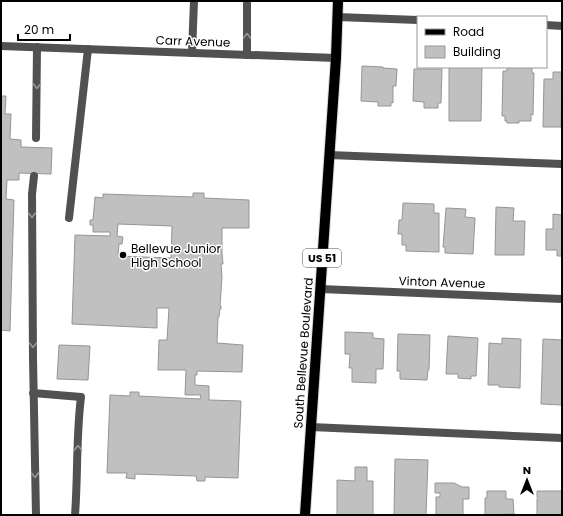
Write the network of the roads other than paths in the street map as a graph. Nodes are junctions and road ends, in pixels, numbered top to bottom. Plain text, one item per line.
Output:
1 (194, 1) edge
2 (247, 1) edge
3 (338, 1) edge
4 (338, 17) junction
5 (417, 20) edge
6 (547, 25) edge
7 (562, 26) edge
8 (1, 46) edge
9 (37, 47) junction
10 (88, 49) junction
11 (192, 53) junction
12 (247, 55) junction
13 (336, 58) junction
14 (36, 138) dead end
15 (329, 155) junction
16 (562, 164) edge
17 (34, 176) dead end
18 (69, 218) dead end
19 (320, 289) junction
20 (562, 299) edge
21 (33, 393) junction
22 (311, 427) junction
23 (562, 438) edge
24 (36, 515) edge
25 (75, 515) edge
26 (305, 515) edge

1 - 11 street
12 -> 2 street
3 - 4 main road, South Bellevue Boulevard / US 51
4 - 5 street
4 - 13 main road, South Bellevue Boulevard / US 51
6 - 7 street
8 - 9 street, Carr Avenue
9 - 10 street, Carr Avenue
9 -> 14 street
10 - 11 street, Carr Avenue
10 - 18 street
11 - 12 street, Carr Avenue
12 - 13 street, Carr Avenue
13 - 15 main road, South Bellevue Boulevard / US 51
15 - 16 street
15 - 19 main road, South Bellevue Boulevard / US 51
17 -> 21 street
19 - 20 street, Vinton Avenue
19 - 22 main road, South Bellevue Boulevard / US 51
21 -> 24 street
25 -> 21 street
22 - 23 street
22 - 26 main road, South Bellevue Boulevard / US 51

